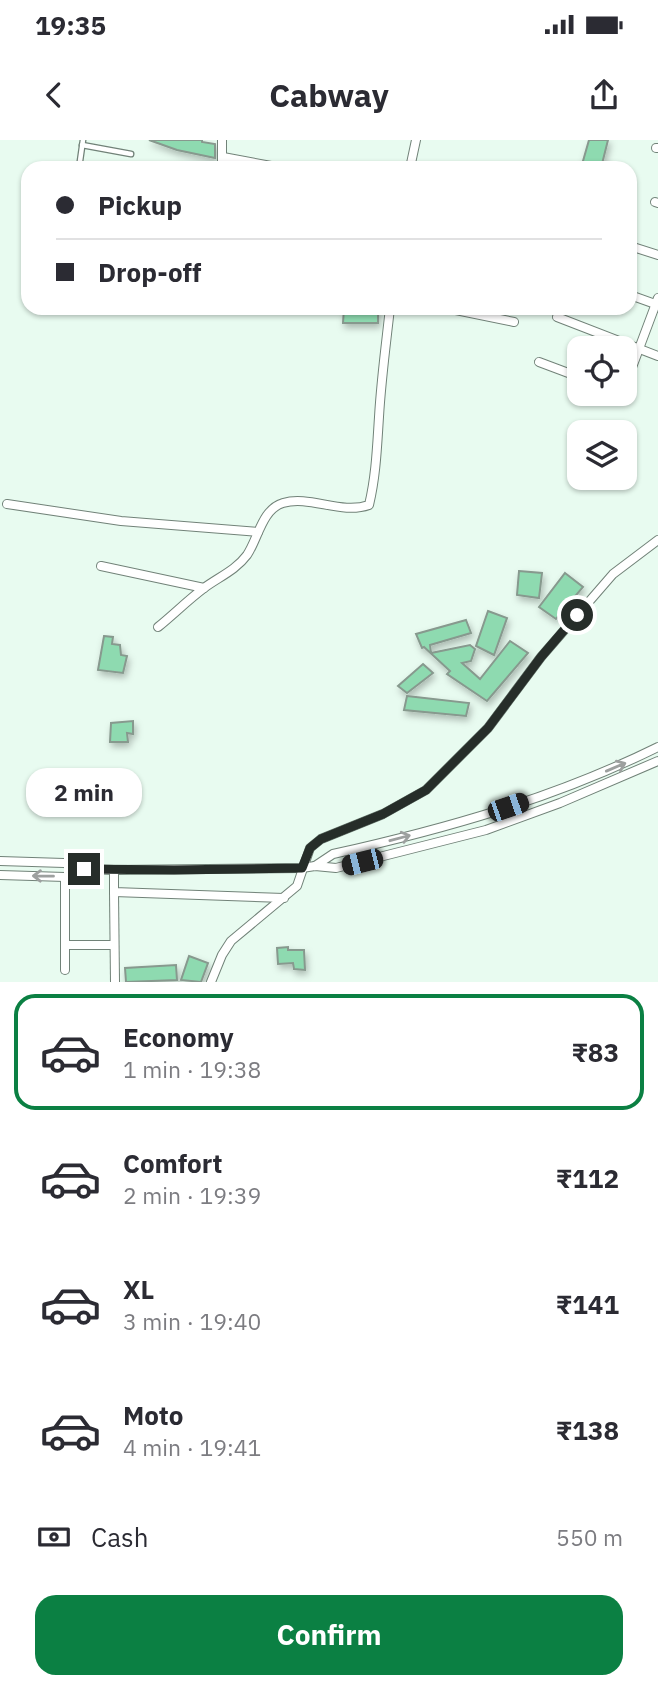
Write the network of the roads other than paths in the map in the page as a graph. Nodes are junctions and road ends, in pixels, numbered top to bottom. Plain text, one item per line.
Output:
1 (222, 140) edge
2 (416, 140) edge
3 (83, 142) edge
4 (131, 154) dead end
5 (223, 157) junction
6 (80, 161) edge
7 (223, 161) edge
8 (244, 161) edge
9 (412, 161) edge
10 (637, 248) edge
11 (658, 255) edge
12 (637, 297) edge
13 (657, 302) edge
14 (388, 315) edge
15 (480, 315) edge
16 (557, 317) dead end
17 (514, 322) dead end
18 (639, 349) junction
19 (637, 354) edge
20 (658, 356) edge
21 (539, 362) dead end
22 (567, 372) edge
23 (7, 503) dead end
24 (258, 532) junction
25 (658, 540) edge
26 (101, 566) dead end
27 (204, 588) junction
28 (158, 627) dead end
29 (658, 747) edge
30 (658, 761) edge
31 (0, 861) edge
32 (315, 866) junction
33 (302, 868) junction
34 (84, 869) junction
35 (114, 870) junction
36 (0, 876) edge
37 (65, 877) junction
38 (114, 892) junction
39 (284, 898) junction
40 (65, 945) junction
41 (114, 945) junction
42 (65, 970) dead end
43 (115, 982) edge
44 (211, 982) edge

1 - 5 street
2 - 9 street
3 - 4 lane
3 - 6 lane
5 - 7 street
5 - 8 street
10 - 11 street
12 - 13 street
13 - 18 street
14 - 24 street
15 - 17 street
16 - 18 street
18 - 19 street
18 - 20 street
21 - 22 street
23 - 24 street
24 - 27 street
25 - 33 street
26 - 27 street
27 - 28 street
32 -> 29 street
30 - 32 street
31 - 34 street
32 - 33 street
33 - 35 street
33 - 39 street
34 - 35 street
34 - 37 street
35 - 38 street
37 -> 36 street
37 - 40 street
38 - 39 street
38 - 41 street
39 - 44 street
40 - 41 street
40 - 42 street
41 - 43 street

